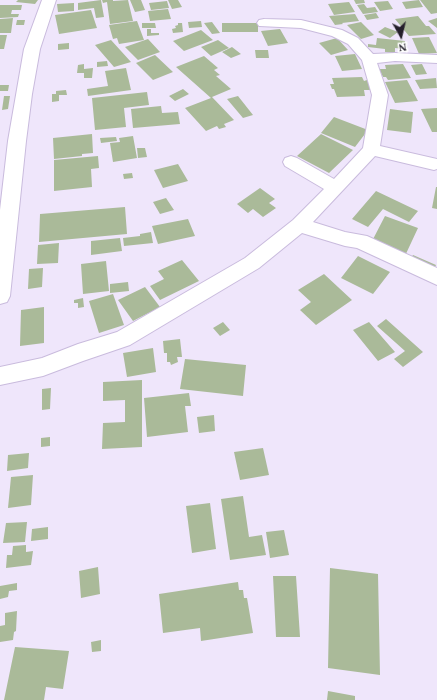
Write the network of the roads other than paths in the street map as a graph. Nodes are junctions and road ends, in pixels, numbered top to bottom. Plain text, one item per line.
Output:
1 (49, 0) edge
2 (264, 23) dead end
3 (369, 59) junction
4 (437, 59) edge
5 (371, 150) junction
6 (291, 162) dead end
7 (434, 164) dead end
8 (336, 188) junction
9 (299, 225) junction
10 (437, 277) edge
11 (0, 296) edge
12 (0, 376) edge

1 - 11 main road
2 - 3 street
3 - 4 street
3 - 5 street
5 - 7 street
5 - 8 street
6 - 8 street
8 - 9 street
9 - 10 street
9 - 12 street

